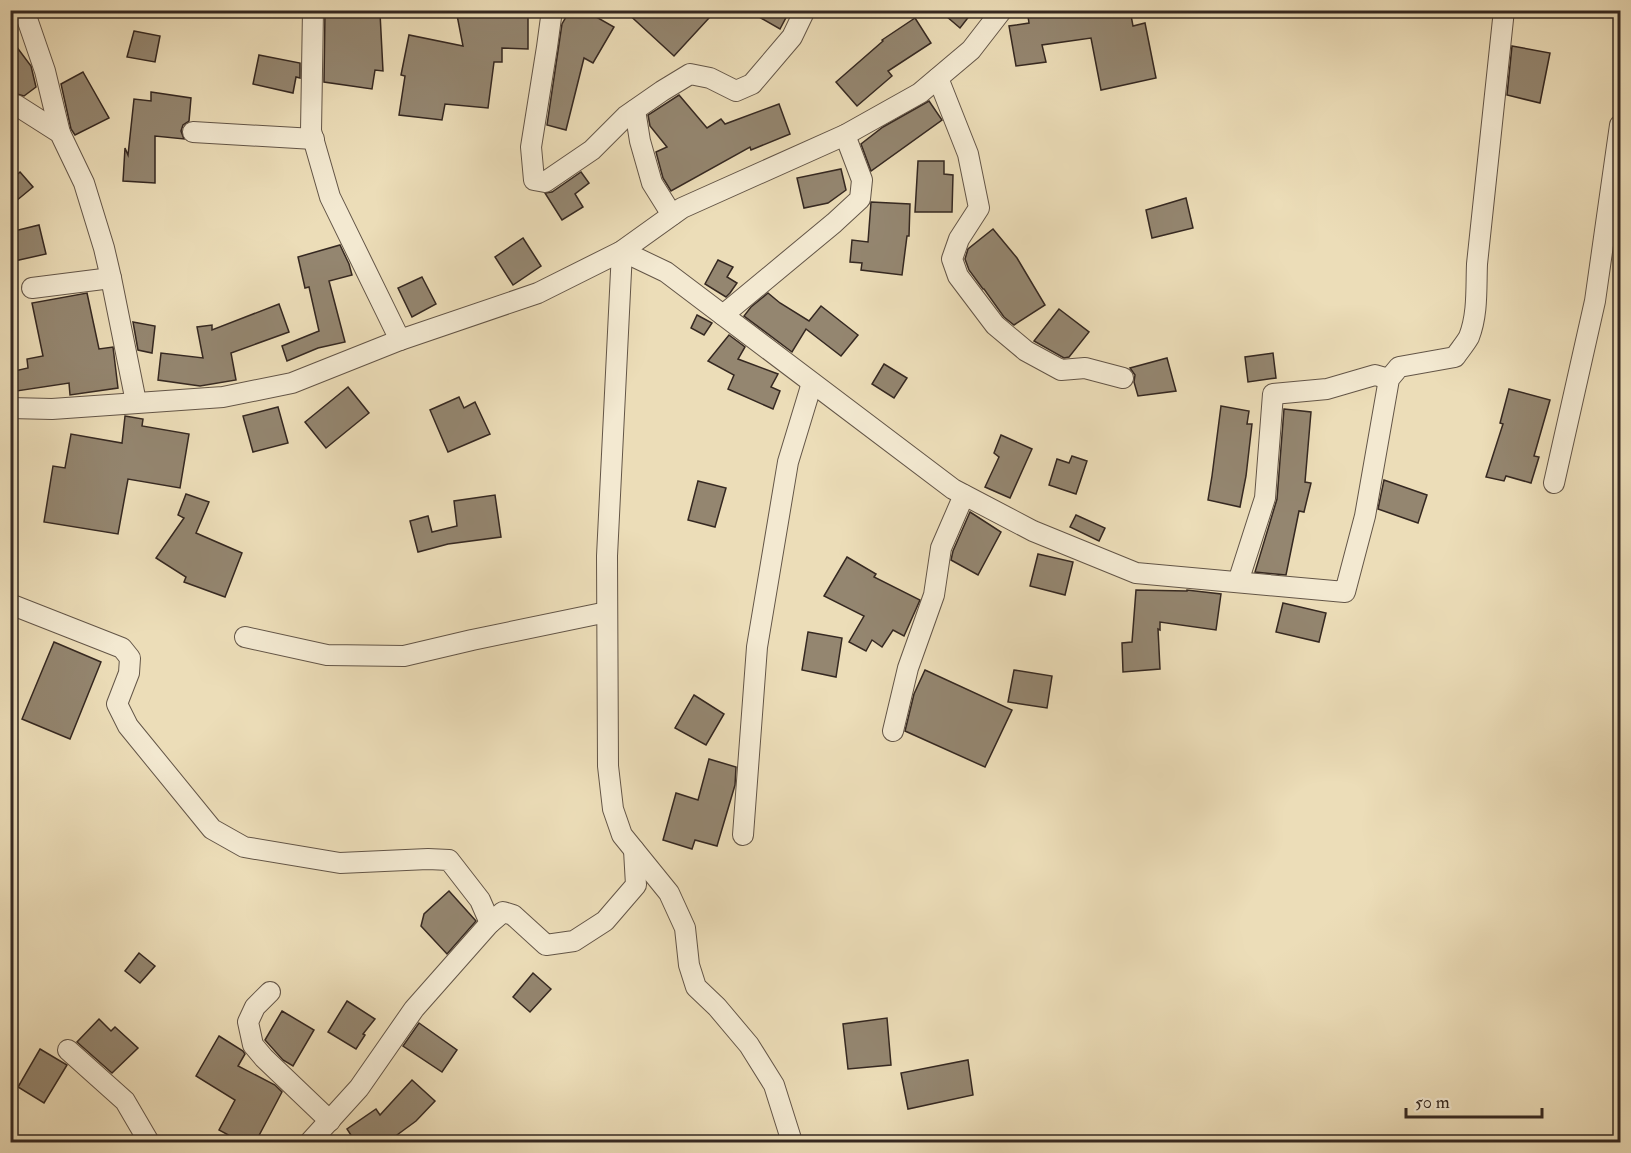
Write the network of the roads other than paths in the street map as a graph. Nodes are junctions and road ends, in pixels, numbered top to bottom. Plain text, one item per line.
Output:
1 (24, 10) edge
2 (313, 10) edge
3 (552, 10) edge
4 (805, 10) edge
5 (1002, 10) edge
6 (1504, 10) edge
7 (938, 78) junction
8 (10, 104) edge
9 (635, 110) junction
10 (1620, 125) edge
11 (193, 132) dead end
12 (60, 133) junction
13 (845, 135) junction
14 (314, 139) junction
15 (672, 215) junction
16 (622, 250) junction
17 (111, 278) junction
18 (32, 288) dead end
19 (723, 315) junction
20 (400, 340) junction
21 (1123, 378) dead end
22 (1389, 379) junction
23 (812, 383) junction
24 (136, 402) junction
25 (10, 408) edge
26 (1554, 483) dead end
27 (964, 495) junction
28 (1238, 582) junction
29 (10, 604) edge
30 (607, 612) junction
31 (245, 637) dead end
32 (893, 731) dead end
33 (743, 835) dead end
34 (634, 850) junction
35 (490, 923) junction
36 (270, 992) dead end
37 (68, 1050) dead end
38 (330, 1121) junction
39 (149, 1143) edge
40 (310, 1143) edge
41 (792, 1143) edge

1 - 12 street
2 - 14 street
3 - 9 street
4 - 9 street
5 - 7 street
6 - 22 street
7 - 13 street
7 - 21 street
8 - 12 street
9 - 15 street
10 - 26 street
11 - 14 street
12 - 17 street
13 - 15 street
13 - 19 street
14 - 20 street
15 - 16 street
16 - 19 street
16 - 20 street
16 - 30 street
17 - 18 street
17 - 24 street
19 - 23 street
20 - 24 street
22 - 28 street
22 - 28 street
23 - 27 street
23 - 33 street
24 - 25 street
27 - 28 street
27 - 32 street
29 - 35 street
30 - 31 street
30 - 34 street
34 - 35 street
34 - 41 street
35 - 38 street
36 - 38 street
37 - 39 street
38 - 40 street

